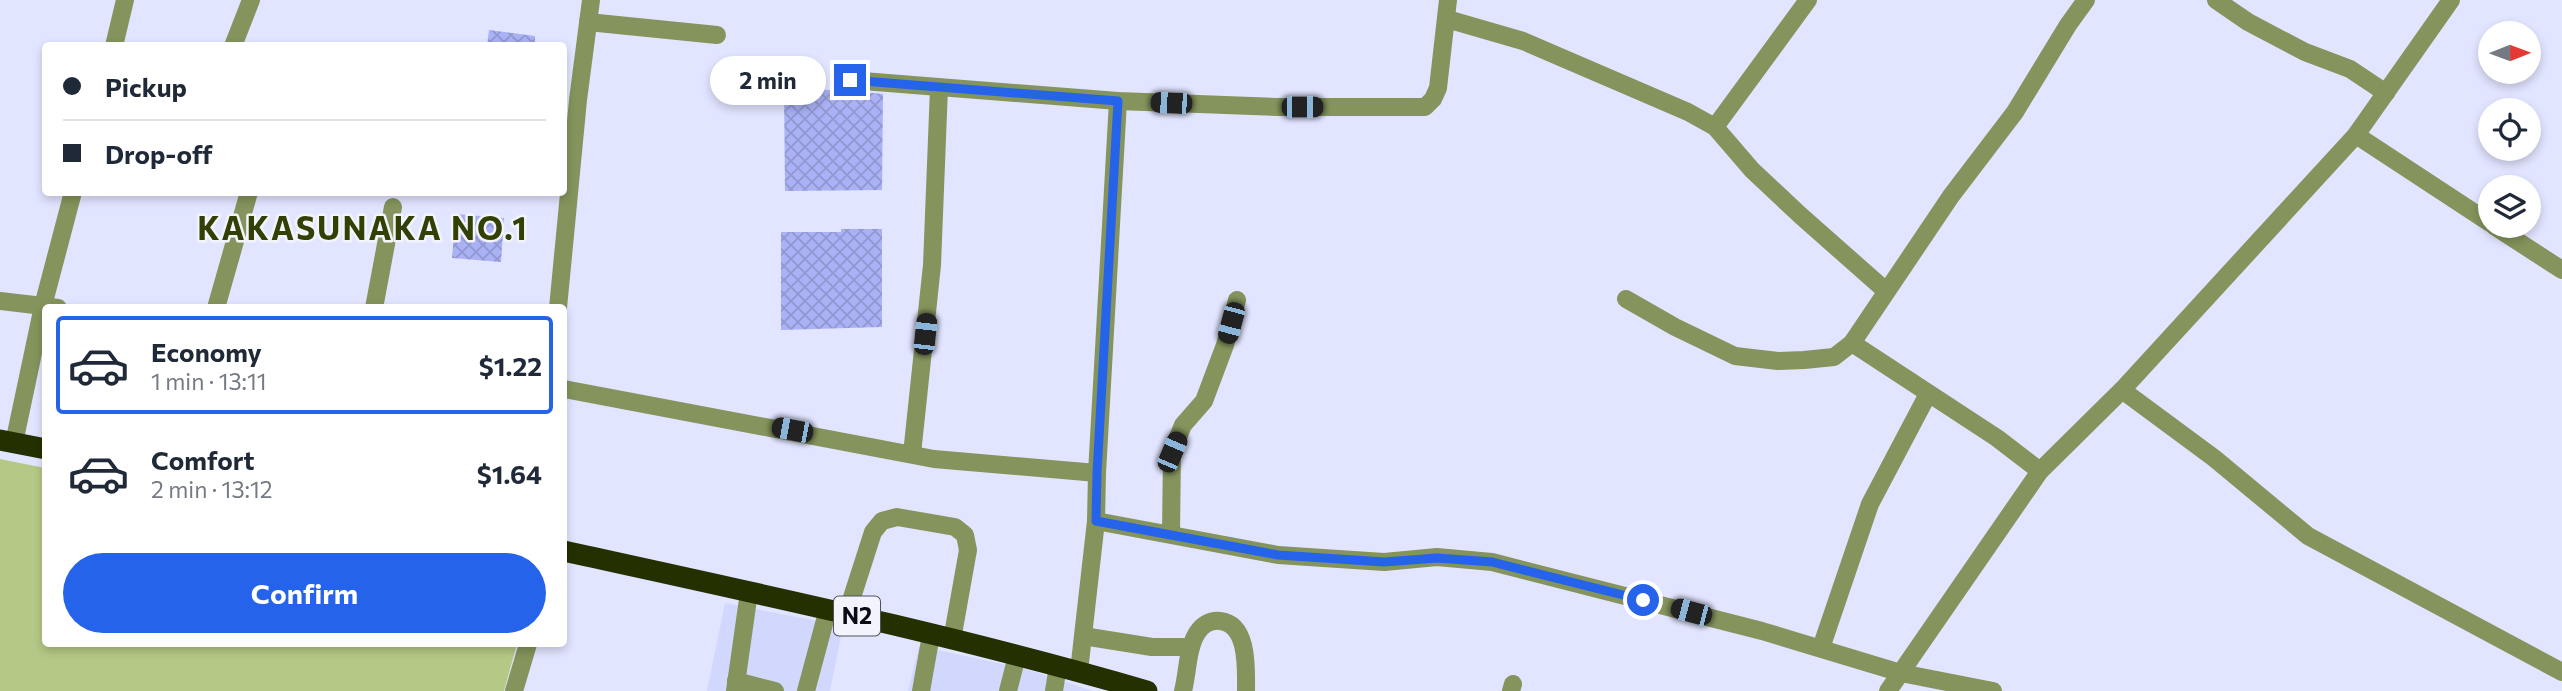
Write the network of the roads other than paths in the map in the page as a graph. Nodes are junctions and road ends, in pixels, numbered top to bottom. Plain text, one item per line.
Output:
1 (125, 0) edge
2 (251, 0) edge
3 (591, 0) edge
4 (1448, 0) edge
5 (1808, 0) edge
6 (2086, 0) edge
7 (2216, 0) edge
8 (2451, 0) edge
9 (1447, 19) junction
10 (588, 22) junction
11 (717, 35) dead end
12 (115, 42) edge
13 (235, 42) edge
14 (850, 80) dead end
15 (939, 88) junction
16 (2386, 93) junction
17 (571, 99) edge
18 (1118, 101) junction
19 (1715, 127) junction
20 (2356, 135) junction
21 (567, 163) edge
22 (72, 196) edge
23 (248, 196) edge
24 (565, 196) edge
25 (393, 207) dead end
26 (2478, 216) edge
27 (2512, 238) edge
28 (2562, 270) edge
29 (1886, 291) junction
30 (1626, 299) dead end
31 (1237, 300) dead end
32 (0, 301) edge
33 (51, 304) edge
34 (217, 304) edge
35 (375, 304) edge
36 (558, 304) edge
37 (42, 306) edge
38 (42, 332) edge
39 (1852, 343) junction
40 (567, 390) edge
41 (2122, 390) junction
42 (1928, 394) junction
43 (7, 441) edge
44 (42, 448) edge
45 (912, 454) junction
46 (2040, 471) junction
47 (1097, 473) junction
48 (1096, 521) junction
49 (1171, 533) junction
50 (567, 552) edge
51 (749, 592) junction
52 (837, 611) junction
53 (931, 635) junction
54 (1083, 636) junction
55 (952, 640) junction
56 (526, 647) edge
57 (1191, 647) junction
58 (1821, 648) junction
59 (1017, 656) junction
60 (1058, 666) junction
61 (1079, 671) junction
62 (2562, 672) edge
63 (1901, 673) junction
64 (736, 686) edge
65 (514, 691) edge
66 (775, 691) edge
67 (806, 691) edge
68 (921, 691) edge
69 (1008, 691) edge
70 (1054, 691) edge
71 (1144, 691) edge
72 (1183, 691) edge
73 (1247, 691) edge
74 (1888, 691) edge
75 (1993, 691) edge

1 - 12 street
2 - 13 street
3 - 10 street
4 - 9 street
5 - 19 street
6 - 29 street
7 - 16 street
8 - 16 street
9 - 18 street
9 - 19 street
10 - 11 street
10 - 17 street
14 - 15 street
15 - 18 street
15 - 45 street
16 - 20 street
17 - 21 street
18 - 47 street
19 - 29 street
20 - 26 street
20 - 41 street
22 - 33 street
23 - 34 street
24 - 36 street
25 - 35 street
27 - 28 street
29 - 39 street
30 - 39 street
31 - 49 street
32 - 37 street
38 - 43 street
39 - 42 street
40 - 45 street
41 - 46 street
41 - 62 street
42 - 46 street
42 - 58 street
43 - 44 highway
45 - 47 street
46 - 63 street
47 - 48 street
48 - 49 street
48 - 54 street
49 - 58 street
50 - 51 highway, N2
51 - 52 highway, N2
51 - 64 street
52 - 53 highway, N2
52 - 55 street
52 - 67 street
53 - 55 highway, N2
53 - 68 street
54 - 57 street
54 - 61 street
55 - 59 highway, N2
56 - 65 street
57 - 72 street
57 - 73 street
58 - 63 street
59 - 60 highway, N2
59 - 69 street
60 - 61 highway, N2
60 - 70 street
61 - 71 highway, N2
63 - 74 street
63 - 75 street
64 - 66 street

